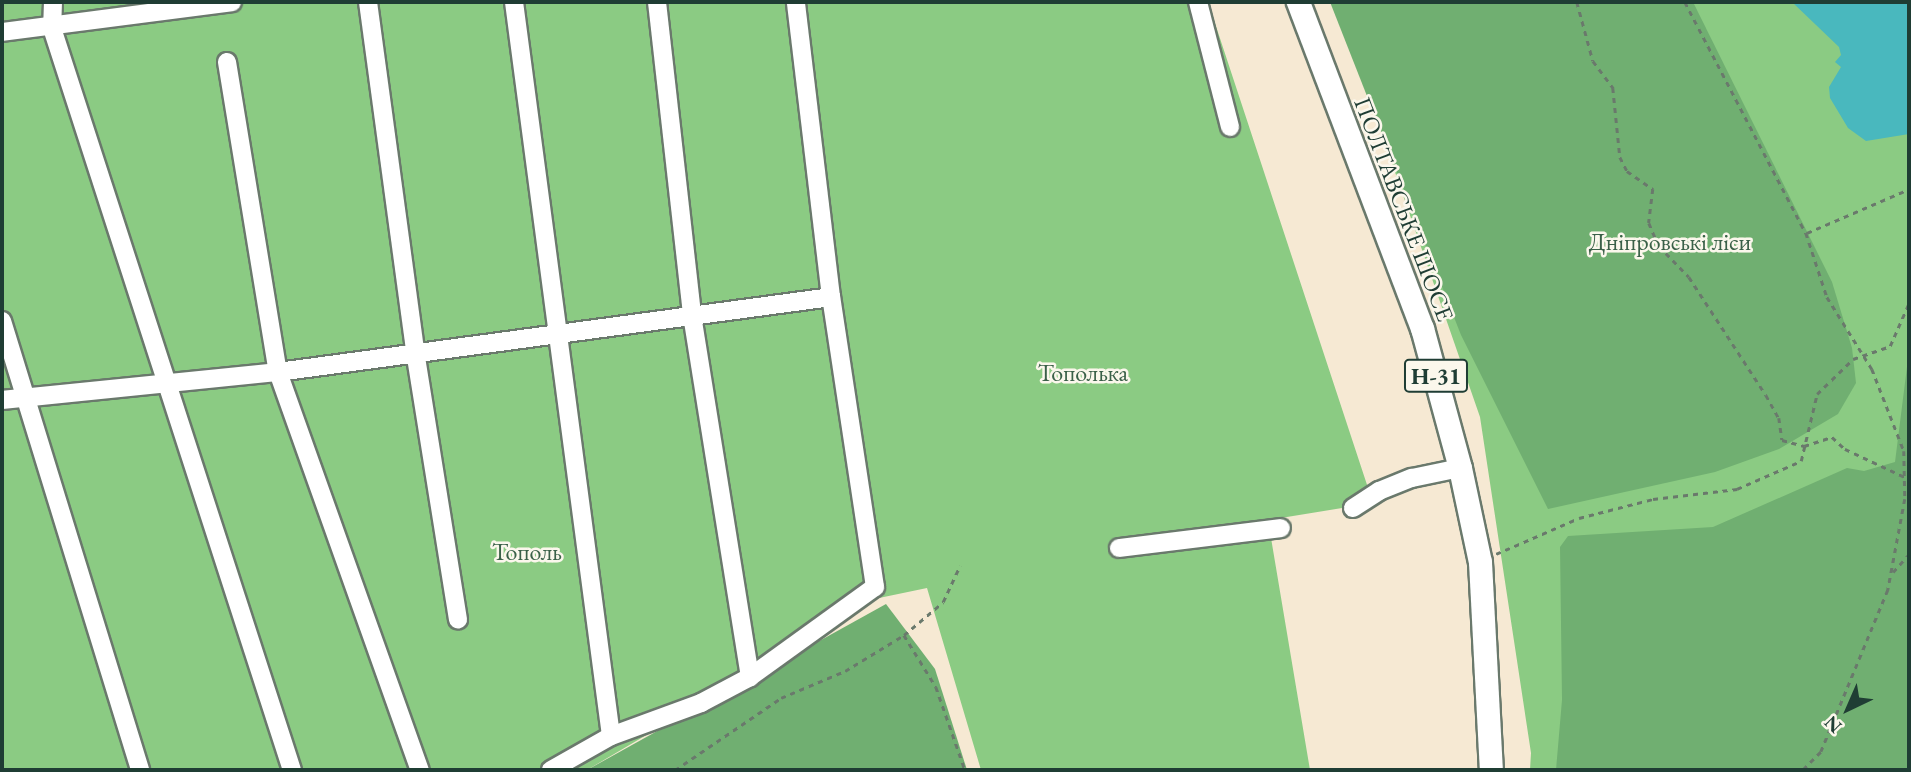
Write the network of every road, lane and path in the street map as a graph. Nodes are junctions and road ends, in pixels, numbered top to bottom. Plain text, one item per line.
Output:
1 (53, 2) edge
2 (232, 2) edge
3 (369, 2) edge
4 (514, 2) edge
5 (657, 2) edge
6 (796, 2) edge
7 (1198, 2) edge
8 (1298, 2) edge
9 (1577, 2) edge
10 (1685, 2) edge
11 (202, 5) edge
12 (52, 28) junction
13 (2, 32) edge
14 (227, 62) dead end
15 (1230, 127) dead end
16 (1909, 189) edge
17 (1805, 233) junction
18 (831, 298) junction
19 (1909, 303) edge
20 (692, 315) junction
21 (2, 321) edge
22 (555, 333) junction
23 (415, 351) junction
24 (1863, 355) junction
25 (278, 373) junction
26 (166, 386) junction
27 (28, 397) junction
28 (2, 400) edge
29 (1804, 446) junction
30 (1460, 468) junction
31 (1905, 476) junction
32 (1909, 479) edge
33 (1353, 508) dead end
34 (1281, 527) dead end
35 (1119, 548) dead end
36 (1909, 554) edge
37 (1480, 562) junction
38 (960, 566) dead end
39 (1891, 575) junction
40 (458, 620) dead end
41 (904, 635) junction
42 (750, 677) junction
43 (611, 736) junction
44 (140, 770) edge
45 (292, 770) edge
46 (420, 770) edge
47 (551, 770) edge
48 (675, 770) edge
49 (965, 770) edge
50 (1491, 770) edge
51 (1803, 770) edge

1 - 12 lane
2 - 11 lane
3 - 23 lane
4 - 22 lane
5 - 20 lane
6 - 18 lane
7 - 15 lane
8 - 30 main road, ПОЛТАВСЬКЕ ШОСЕ / Н-31
9 - 29 path
10 - 17 path
11 - 12 lane
12 - 13 lane
12 - 26 lane
14 - 25 lane
16 - 17 path
17 - 24 path
18 - 20 lane
18 - 42 lane
19 - 24 path
20 - 22 lane
20 - 42 lane
21 - 27 lane
22 - 23 lane
22 - 43 lane
23 - 25 lane
23 - 40 lane
24 - 29 path
24 - 31 path
25 - 26 lane
25 - 46 lane
26 - 27 lane
26 - 45 lane
27 - 28 lane
27 - 44 lane
29 - 31 path
29 - 37 path
30 - 33 lane
30 - 37 main road, ПОЛТАВСЬКЕ ШОСЕ / Н-31
31 - 32 path
31 - 39 path
34 - 35 lane
36 - 39 path
37 - 50 main road, ПОЛТАВСЬКЕ ШОСЕ / Н-31
38 - 41 path
39 - 51 path
41 - 48 path
41 - 49 path
42 - 43 lane
43 - 47 lane

